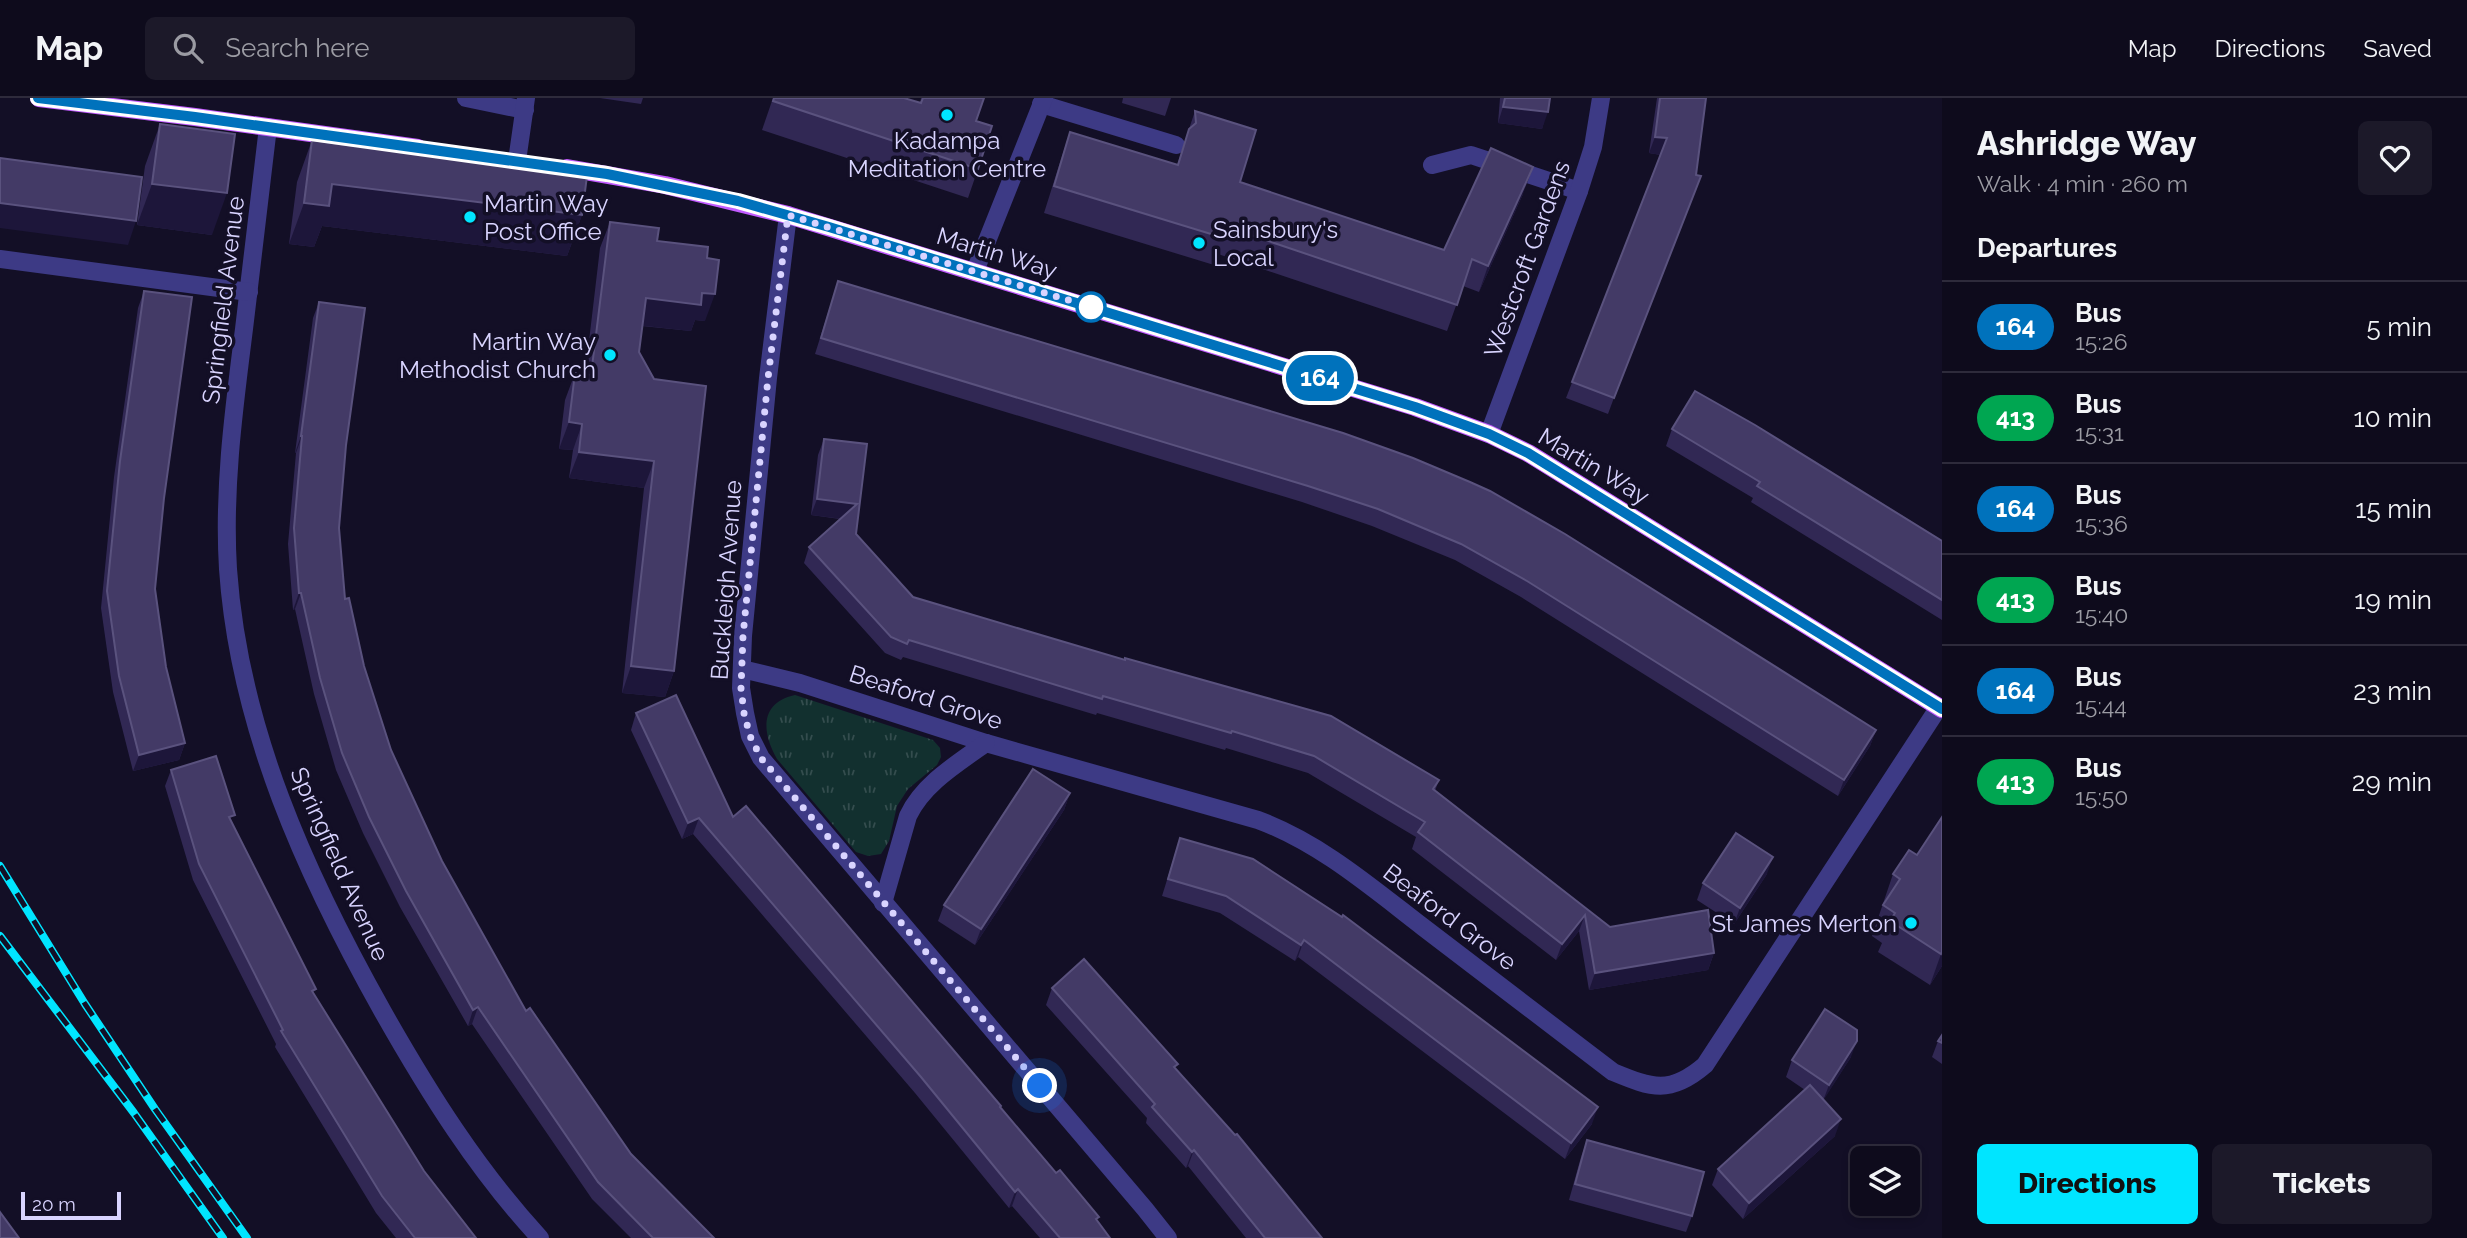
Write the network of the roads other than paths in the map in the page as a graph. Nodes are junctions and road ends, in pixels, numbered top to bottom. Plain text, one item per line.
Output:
1 (39, 98) edge
2 (466, 98) edge
3 (1601, 98) edge
4 (1043, 101) edge
5 (525, 104) edge
6 (268, 127) junction
7 (1176, 145) dead end
8 (434, 150) edge
9 (524, 162) joint
10 (1433, 165) dead end
11 (1579, 191) junction
12 (788, 215) junction
13 (0, 259) edge
14 (975, 271) junction
15 (249, 292) junction
16 (1489, 434) junction
17 (742, 669) junction
18 (1941, 708) edge
19 (986, 743) junction
20 (883, 903) junction
21 (540, 1238) edge
22 (1168, 1238) edge

1 - 6 main road
2 - 5 street
3 - 11 street, Westcroft Gardens
4 - 7 street
4 - 14 street
5 - 9 street
6 - 8 main road
6 - 15 street, Springfield Avenue
9 - 12 main road, Martin Way
10 - 11 street
11 - 16 street, Westcroft Gardens
12 - 14 main road, Martin Way
12 - 17 street, Buckleigh Avenue
13 - 15 street
14 - 16 main road, Martin Way
15 - 21 street, Springfield Avenue
16 - 18 main road, Martin Way
17 - 19 street, Beaford Grove
17 - 20 street, Buckleigh Avenue
18 - 19 street, Beaford Grove
19 - 20 street
20 - 22 street, Buckleigh Avenue

